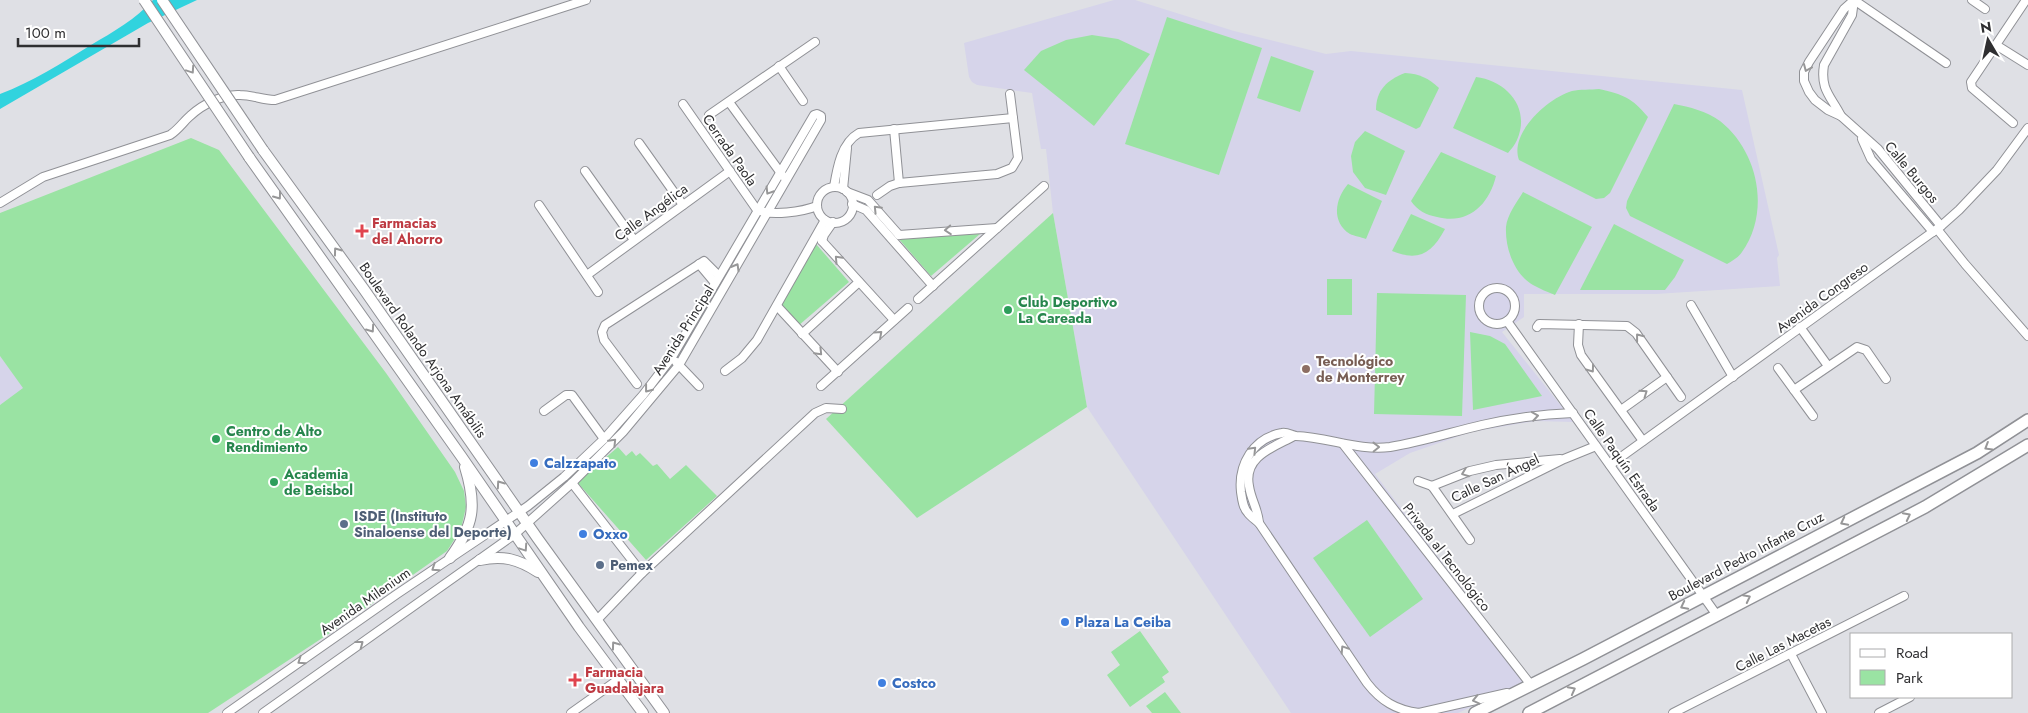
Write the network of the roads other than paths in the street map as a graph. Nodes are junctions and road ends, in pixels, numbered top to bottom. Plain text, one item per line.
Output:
1 (144, 0) edge
2 (162, 0) edge
3 (586, 0) edge
4 (1854, 0) edge
5 (1972, 0) edge
6 (2026, 0) edge
7 (1985, 9) dead end
8 (1831, 29) junction
9 (1840, 35) junction
10 (815, 42) dead end
11 (1996, 45) junction
12 (1816, 51) junction
13 (1827, 60) junction
14 (1946, 63) dead end
15 (2028, 65) edge
16 (779, 66) junction
17 (1010, 94) dead end
18 (803, 101) dead end
19 (728, 102) junction
20 (683, 104) dead end
21 (709, 115) dead end
22 (1840, 116) junction
23 (1013, 118) junction
24 (2013, 123) dead end
25 (2028, 128) edge
26 (894, 129) junction
27 (639, 143) dead end
28 (847, 146) junction
29 (585, 171) dead end
30 (730, 171) junction
31 (783, 176) junction
32 (899, 183) junction
33 (1044, 186) dead end
34 (834, 187) junction
35 (845, 190) junction
36 (877, 195) dead end
37 (0, 203) edge
38 (852, 204) junction
39 (540, 205) dead end
40 (683, 205) junction
41 (817, 206) junction
42 (757, 210) junction
43 (766, 214) junction
44 (829, 221) junction
45 (997, 228) junction
46 (1937, 229) junction
47 (896, 238) junction
48 (634, 240) junction
49 (818, 240) junction
50 (587, 275) junction
51 (717, 279) junction
52 (859, 282) junction
53 (933, 286) junction
54 (598, 292) dead end
55 (918, 299) dead end
56 (1691, 305) dead end
57 (777, 306) junction
58 (908, 308) dead end
59 (894, 320) junction
60 (1507, 321) junction
61 (1579, 324) junction
62 (1537, 326) dead end
63 (1800, 327) junction
64 (802, 334) junction
65 (2028, 336) edge
66 (672, 357) junction
67 (679, 365) junction
68 (1828, 366) junction
69 (1778, 368) dead end
70 (725, 371) dead end
71 (838, 372) junction
72 (1667, 377) junction
73 (1733, 377) junction
74 (1886, 379) dead end
75 (637, 384) dead end
76 (699, 386) dead end
77 (821, 386) dead end
78 (1794, 390) junction
79 (1681, 397) dead end
80 (842, 409) dead end
81 (1621, 410) junction
82 (544, 411) dead end
83 (1573, 413) junction
84 (1812, 416) dead end
85 (2028, 420) edge
86 (604, 439) junction
87 (1643, 440) junction
88 (1343, 444) junction
89 (2028, 445) edge
90 (1596, 446) junction
91 (461, 456) junction
92 (1564, 459) junction
93 (1610, 465) junction
94 (1418, 481) dead end
95 (572, 483) junction
96 (1432, 486) junction
97 (519, 512) junction
98 (1453, 514) junction
99 (506, 521) junction
100 (526, 523) junction
101 (515, 534) junction
102 (1470, 540) dead end
103 (450, 558) junction
104 (480, 560) junction
105 (642, 573) junction
106 (542, 574) junction
107 (1703, 596) junction
108 (1904, 596) dead end
109 (1716, 614) junction
110 (597, 620) junction
111 (1791, 654) junction
112 (619, 679) junction
113 (1527, 687) junction
114 (1908, 698) edge
115 (226, 713) edge
116 (263, 713) edge
117 (571, 713) edge
118 (643, 713) edge
119 (664, 713) edge
120 (1475, 713) edge
121 (1529, 713) edge
122 (1673, 713) edge
123 (1822, 713) edge
124 (1879, 713) edge

1 -> 91 main road, bridge
97 -> 2 main road, Boulevard Rolando Arjona Amábilis, bridge
3 - 37 street
4 - 8 street
4 - 9 street
4 - 14 street
5 - 7 street
6 - 11 street
8 - 9 street
8 - 12 street
9 - 13 street
10 - 16 street
11 - 15 street
11 - 24 street
12 - 13 street
12 -> 22 street
13 - 22 street
16 - 18 street
16 - 19 street
17 - 23 street
19 - 21 street
19 - 31 street
20 - 30 street, Cerrada Paola
22 - 46 street
23 - 26 street
23 - 32 street
25 - 46 street, Avenida Congreso
26 - 28 street
26 - 32 street
27 - 40 street
28 - 34 street
28 - 35 street
29 - 48 street
30 - 40 street, Calle Angélica
30 - 42 street, Cerrada Paola
31 - 31 street, Avenida Principal
31 -> 42 street, Avenida Principal
31 - 43 street, Avenida Principal
32 - 36 street
33 - 45 street
34 - 35 street
34 - 41 street
35 - 38 street
47 -> 35 street
38 - 44 street
38 - 47 street
39 - 50 street
40 - 48 street, Calle Angélica
41 - 43 street
41 - 44 street
42 - 43 street
42 - 51 street, Avenida Principal
67 -> 43 street, Avenida Principal
44 - 49 street
45 -> 47 street
45 - 53 street
46 - 63 street, Avenida Congreso
46 - 65 street
47 - 53 street
48 - 50 street, Calle Angélica
52 -> 49 street
49 - 57 street
50 - 54 street
51 - 66 street, Avenida Principal
51 - 75 street
52 - 59 street
52 - 64 street
53 - 55 street
56 - 73 street
57 - 64 street
57 - 70 street
58 - 59 street
71 -> 59 street
60 - 60 street
60 - 83 street, Calle Paquín Estrada
61 - 62 street
72 -> 61 street
61 -> 81 street
63 - 68 street
63 - 73 street, Avenida Congreso
64 -> 71 street
66 - 67 street
66 -> 86 street, Avenida Principal
67 - 76 street
95 -> 67 street, Avenida Principal
68 - 74 street
68 - 78 street
69 - 78 street
71 - 77 street
72 - 79 street
81 -> 72 street
73 - 87 street, Avenida Congreso
78 - 84 street
80 - 105 street
81 - 87 street
82 - 86 street
88 -> 83 street
83 - 90 street, Calle Paquín Estrada
85 -> 107 highway, Boulevard Pedro Infante Cruz
86 - 97 street, Avenida Principal
87 - 93 street, Avenida Congreso
88 - 113 street, Privada al Tecnológico
113 -> 88 street
109 -> 89 highway
90 - 92 street, Calle San Ángel
90 - 93 street, Calle Paquín Estrada
91 - 99 main road
91 - 103 main road
92 -> 96 street, Calle San Ángel
92 - 98 street, Calle San Ángel
93 - 107 street, Calle Paquín Estrada
94 - 96 street
95 - 100 street, Avenida Principal
95 - 105 street
96 - 98 street, Calle San Ángel
97 - 99 street, Avenida Milenium
97 - 100 main road, Boulevard Rolando Arjona Amábilis
98 - 102 street
99 - 101 main road
99 - 103 street, Avenida Milenium
100 - 101 street
100 - 110 main road, Boulevard Rolando Arjona Amábilis
101 - 104 street
101 -> 106 main road
103 -> 115 street, Avenida Milenium
104 - 106 main road
116 -> 104 street
105 - 110 street
106 - 112 main road
107 - 109 street, Calle Paquín Estrada
107 -> 113 highway, Boulevard Pedro Infante Cruz
108 - 111 street, Calle Las Macetas
121 -> 109 highway
119 -> 110 main road, Boulevard Rolando Arjona Amábilis
111 - 122 street, Calle Las Macetas
111 - 123 street
112 - 117 street
112 - 118 main road
113 - 120 highway, Boulevard Pedro Infante Cruz
114 - 124 street

